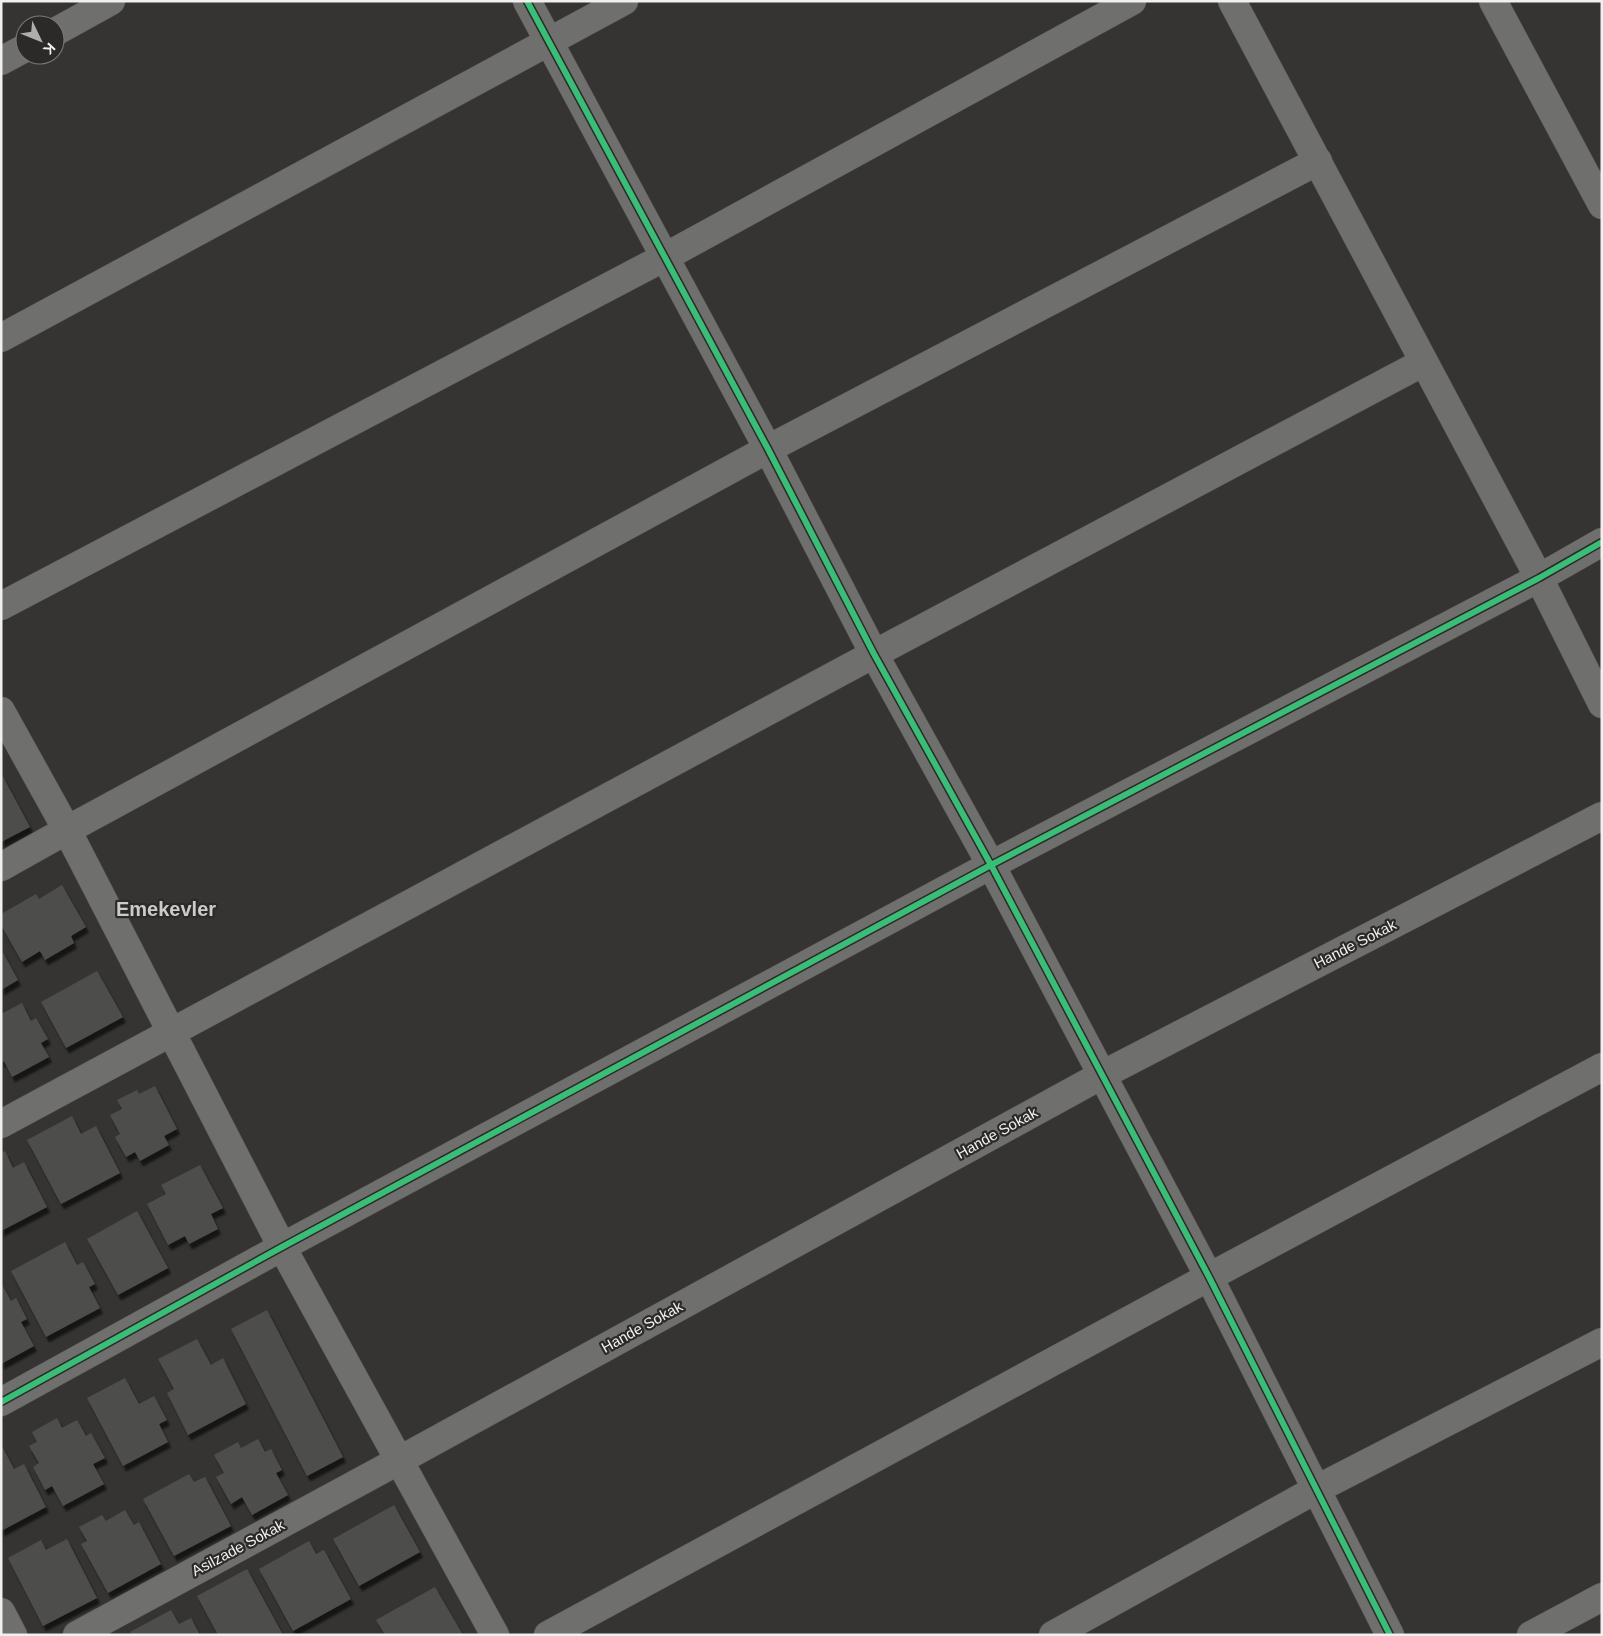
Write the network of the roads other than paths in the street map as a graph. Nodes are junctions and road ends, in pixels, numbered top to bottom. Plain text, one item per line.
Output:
1 (111, 1) edge
2 (527, 1) edge
3 (624, 1) edge
4 (1132, 1) edge
5 (1232, 1) edge
6 (1493, 1) edge
7 (65, 26) edge
8 (550, 42) junction
9 (15, 53) edge
10 (1, 61) edge
11 (1318, 161) junction
12 (1602, 205) edge
13 (665, 257) junction
14 (1, 338) edge
15 (1424, 362) junction
16 (768, 449) junction
17 (1602, 542) edge
18 (1539, 578) junction
19 (1, 606) edge
20 (874, 654) junction
21 (1602, 704) edge
22 (1, 711) edge
23 (1602, 816) edge
24 (67, 830) junction
25 (991, 865) junction
26 (1, 867) edge
27 (172, 1032) junction
28 (1602, 1067) edge
29 (1102, 1075) junction
30 (1, 1124) edge
31 (282, 1247) junction
32 (1208, 1277) junction
33 (1602, 1342) edge
34 (1, 1402) edge
35 (398, 1461) junction
36 (1315, 1490) junction
37 (1602, 1598) edge
38 (1, 1612) edge
39 (13, 1635) edge
40 (77, 1635) edge
41 (495, 1635) edge
42 (548, 1635) edge
43 (1052, 1635) edge
44 (1390, 1635) edge
45 (1531, 1635) edge

1 - 7 street
2 - 8 street
3 - 8 street
4 - 13 street
5 - 11 street
6 - 12 street
8 - 13 street
8 - 14 street
9 - 10 street
11 - 15 street
11 - 16 street
13 - 16 street
13 - 19 street
15 - 18 street
15 - 20 street
16 - 20 street
16 - 24 street
17 - 18 street
18 - 21 street
18 - 25 street
20 - 25 street
20 - 27 street
22 - 24 street
23 - 29 street, Hande Sokak
24 - 26 street
24 - 27 street
25 - 29 street
25 - 31 street
27 - 30 street
27 - 31 street
28 - 32 street
29 - 32 street
29 - 35 street, Hande Sokak
31 - 34 street
31 - 35 street
32 - 36 street
32 - 42 street
33 - 36 street
35 - 40 street, Asilzade Sokak
35 - 41 street
36 - 43 street
36 - 44 street
37 - 45 street
38 - 39 street

